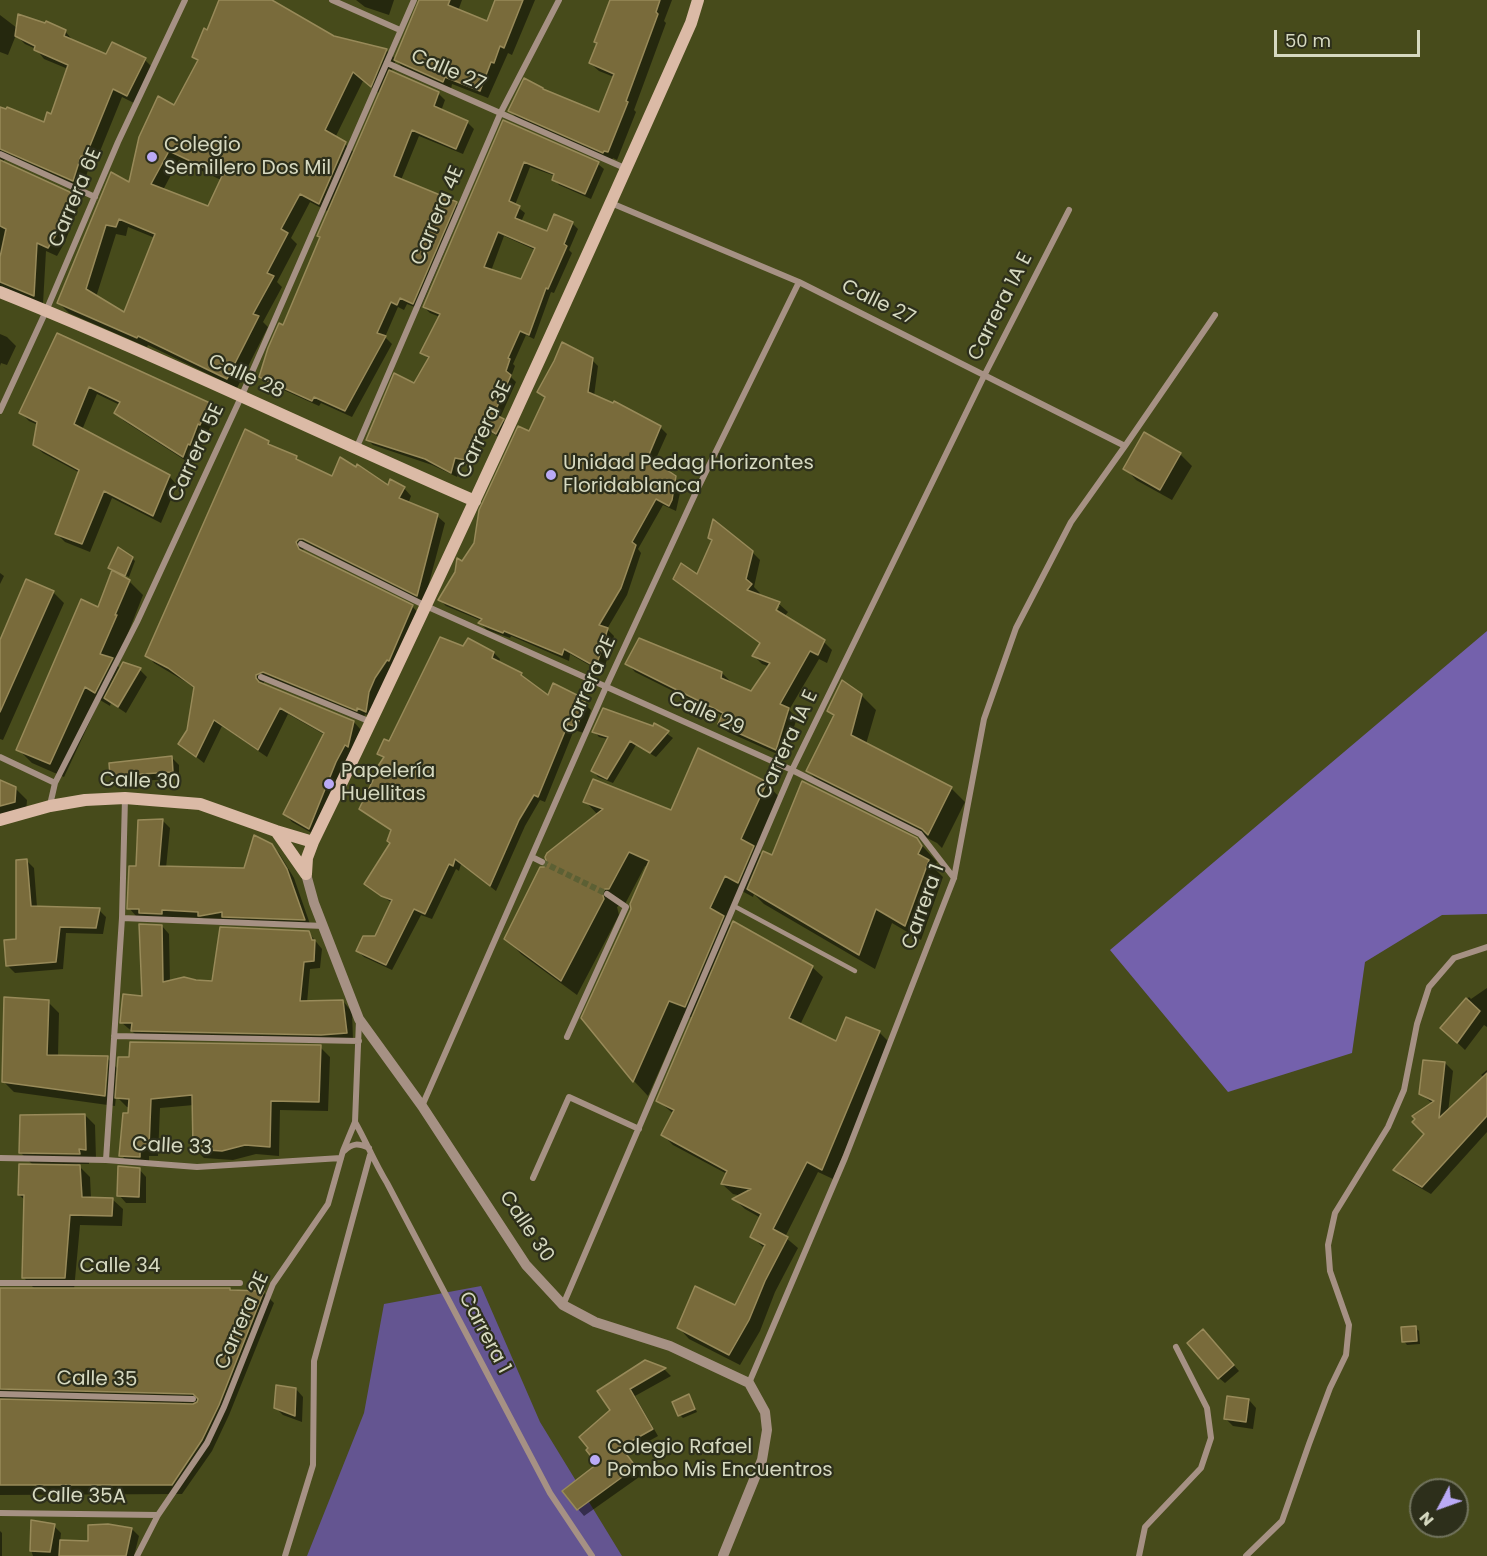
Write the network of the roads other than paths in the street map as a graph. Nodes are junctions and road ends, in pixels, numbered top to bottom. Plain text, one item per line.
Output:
1 (185, 0) edge
2 (332, 0) edge
3 (414, 0) edge
4 (559, 0) edge
5 (698, 0) edge
6 (400, 30) junction
7 (387, 63) junction
8 (501, 112) junction
9 (0, 154) edge
10 (627, 168) junction
11 (95, 197) junction
12 (610, 203) junction
13 (1069, 210) dead end
14 (799, 282) junction
15 (0, 292) edge
16 (46, 311) junction
17 (1215, 315) dead end
18 (985, 374) junction
19 (242, 396) junction
20 (0, 411) edge
21 (1125, 446) junction
22 (356, 449) junction
23 (475, 501) junction
24 (301, 544) dead end
25 (426, 606) junction
26 (261, 677) dead end
27 (606, 687) junction
28 (371, 722) junction
29 (0, 757) edge
30 (792, 770) junction
31 (55, 783) junction
32 (125, 798) junction
33 (50, 806) junction
34 (0, 820) edge
35 (276, 831) junction
36 (313, 842) junction
37 (532, 857) junction
38 (542, 862) tunnel mouth
39 (306, 874) junction
40 (954, 878) junction
41 (607, 894) tunnel mouth
42 (734, 906) junction
43 (122, 918) junction
44 (324, 927) junction
45 (1487, 947) edge
46 (855, 971) dead end
47 (359, 1019) junction
48 (114, 1036) junction
49 (567, 1036) dead end
50 (359, 1041) junction
51 (422, 1106) junction
52 (354, 1122) junction
53 (639, 1129) junction
54 (370, 1151) junction
55 (342, 1154) junction
56 (0, 1158) edge
57 (106, 1160) junction
58 (533, 1178) dead end
59 (0, 1283) edge
60 (240, 1283) dead end
61 (563, 1305) junction
62 (1176, 1347) dead end
63 (748, 1383) junction
64 (0, 1394) edge
65 (193, 1399) dead end
66 (0, 1513) edge
67 (158, 1515) junction
68 (137, 1556) edge
69 (285, 1556) edge
70 (592, 1556) edge
71 (723, 1556) edge
72 (1139, 1556) edge
73 (1246, 1556) edge

1 - 11 street, Carrera 6E
2 - 6 street, Calle 27
3 - 6 street, Carrera 5E
4 - 8 street, Carrera 4E
5 - 10 main road, Carrera 3E
6 - 7 street, Carrera 5E
7 - 8 street, Calle 27
7 - 19 street, Carrera 5E
8 - 10 street, Calle 27
8 - 22 street, Carrera 4E
9 - 11 street
10 - 12 main road, Carrera 3E
11 - 16 street, Carrera 6E
12 - 14 street, Calle 27
12 - 23 main road, Carrera 3E
13 - 18 street, Carrera 1A E
14 - 18 street, Calle 27
14 - 27 street, Carrera 2E
15 - 16 main road, Calle 28
16 - 19 main road, Calle 28
16 - 20 street, Carrera 6E
17 - 21 street, Carrera 1
18 - 21 street, Calle 27
18 - 30 street, Carrera 1A E
19 - 22 main road, Calle 28
19 - 31 street, Carrera 5E
21 - 40 street, Carrera 1
22 - 23 main road, Calle 28
23 - 25 main road, Carrera 3E
24 - 25 street, Calle 29
25 - 27 street, Calle 29
25 - 28 main road, Carrera 3E
26 - 28 street
27 - 30 street, Calle 29
27 - 37 street, Carrera 2E
28 - 36 main road, Carrera 3E
29 - 31 street
30 - 40 street, Calle 29
30 - 42 street, Carrera 1A E
31 - 33 street, Carrera 5E
32 - 33 main road, Calle 30
32 - 35 main road, Calle 30
32 - 43 street
33 - 34 main road, Calle 30
35 - 36 main road, Calle 30
35 - 39 main road, Calle 30
36 - 39 main road, Carrera 3E
37 - 38 street
37 - 51 street, Carrera 2E
39 - 44 street, Calle 30
40 - 63 street, Carrera 1
41 - 49 street
42 - 46 lane
42 - 53 street, Carrera 1A E
43 - 44 street
43 - 48 street
44 - 47 street, Calle 30
45 - 73 street
47 - 50 street, Carrera 2E
47 - 51 street, Calle 30
48 - 50 street
48 - 57 street
50 - 52 street, Carrera 2E
51 - 61 street, Calle 30
52 - 54 street, Carrera 1
52 - 55 street, Carrera 2E
53 - 58 street
53 - 61 street, Carrera 1A E
54 - 55 street, Calle 33
54 - 69 street
54 - 70 street, Carrera 1
55 - 57 street, Calle 33
55 - 67 street, Carrera 2E
56 - 57 street, Calle 33
59 - 60 street, Calle 34
61 - 63 street, Calle 30
62 - 72 street
63 - 71 street
64 - 65 street, Calle 35
66 - 67 street, Calle 35A
67 - 68 street, Carrera 2E

